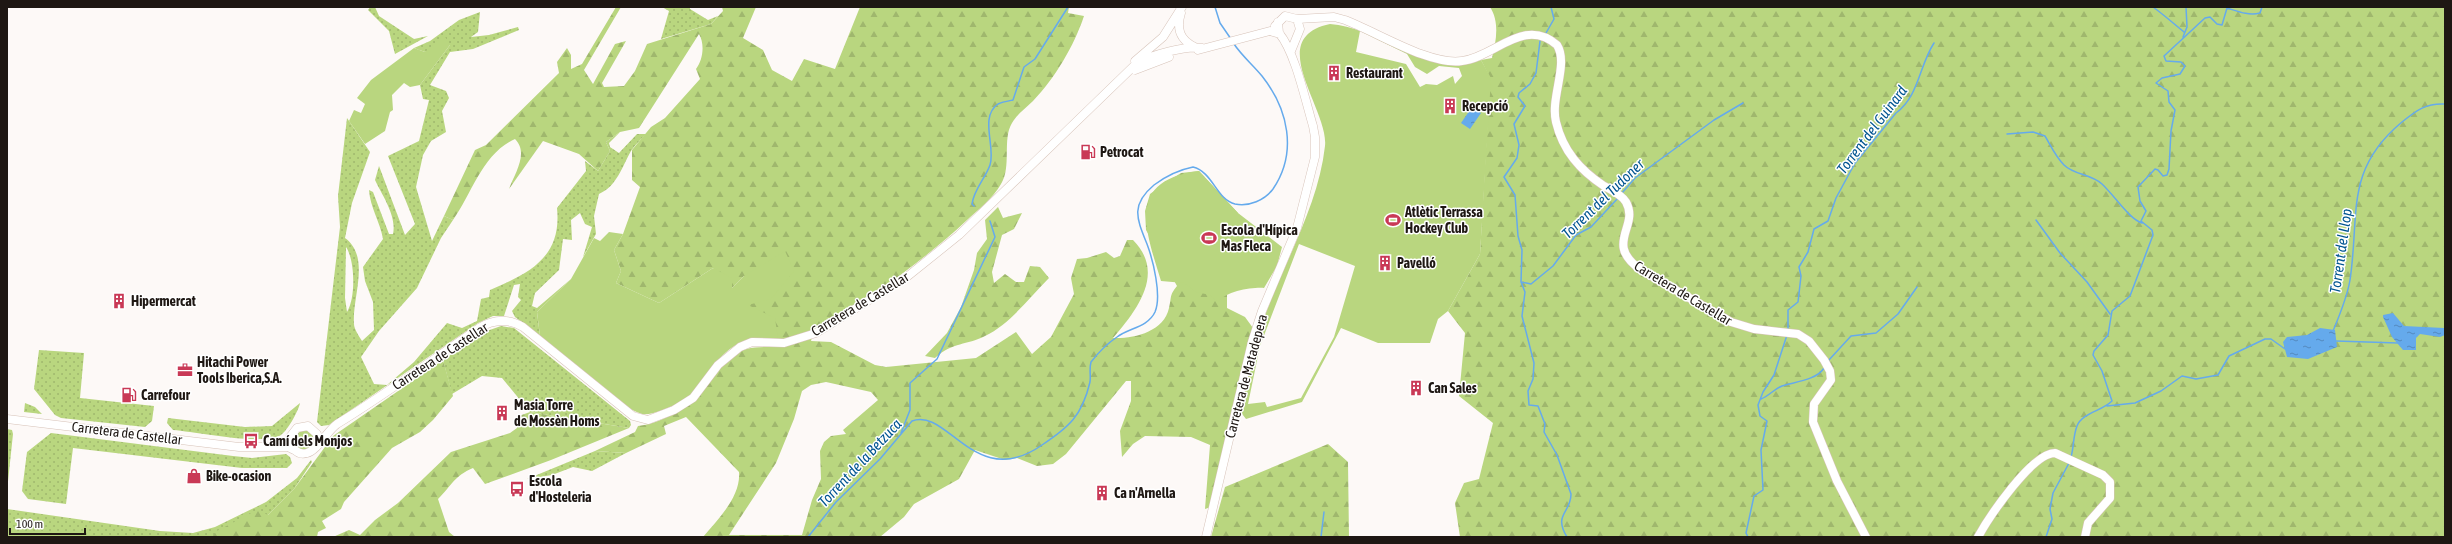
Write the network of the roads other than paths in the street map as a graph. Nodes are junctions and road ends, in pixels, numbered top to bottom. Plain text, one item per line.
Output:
1 (1182, 8) edge
2 (1297, 19) junction
3 (1314, 19) junction
4 (1278, 22) junction
5 (1267, 32) junction
6 (1299, 32) junction
7 (1282, 36) junction
8 (1159, 42) junction
9 (1199, 48) junction
10 (1291, 51) junction
11 (1182, 54) junction
12 (1156, 55) junction
13 (1129, 70) junction
14 (1121, 79) junction
15 (7, 420) edge
16 (332, 428) junction
17 (314, 430) junction
18 (290, 437) junction
19 (318, 444) junction
20 (271, 447) junction
21 (294, 450) junction
22 (1206, 537) edge
23 (1866, 537) edge
24 (1978, 537) edge
25 (2085, 537) edge

1 - 8 street
1 - 9 street
2 - 3 street, Carretera de Castellar
2 - 4 street
2 - 6 street
3 - 6 street, Carretera de Castellar
3 - 23 street, Carretera de Castellar
4 - 5 street
4 - 7 street
5 - 7 street
5 - 9 street
6 - 7 street
6 - 10 street
7 - 10 street, Carretera de Matadepera
8 - 12 street
8 - 13 street
9 - 11 street, Carretera de Castellar
9 - 12 street, Carretera de Castellar
10 - 22 street, Carretera de Matadepera
11 - 12 street
11 - 14 street, Carretera de Castellar
12 - 13 street, Carretera de Castellar
13 - 14 street, Carretera de Castellar
14 - 16 street, Carretera de Castellar
15 - 20 street, Carretera de Castellar
16 - 17 street, Carretera de Castellar
16 - 19 street, Carretera de Castellar
17 - 18 street
17 - 19 street
18 - 20 street, Carretera de Castellar
18 - 21 street
19 - 21 street
20 - 21 street, Carretera de Castellar
24 - 25 street

